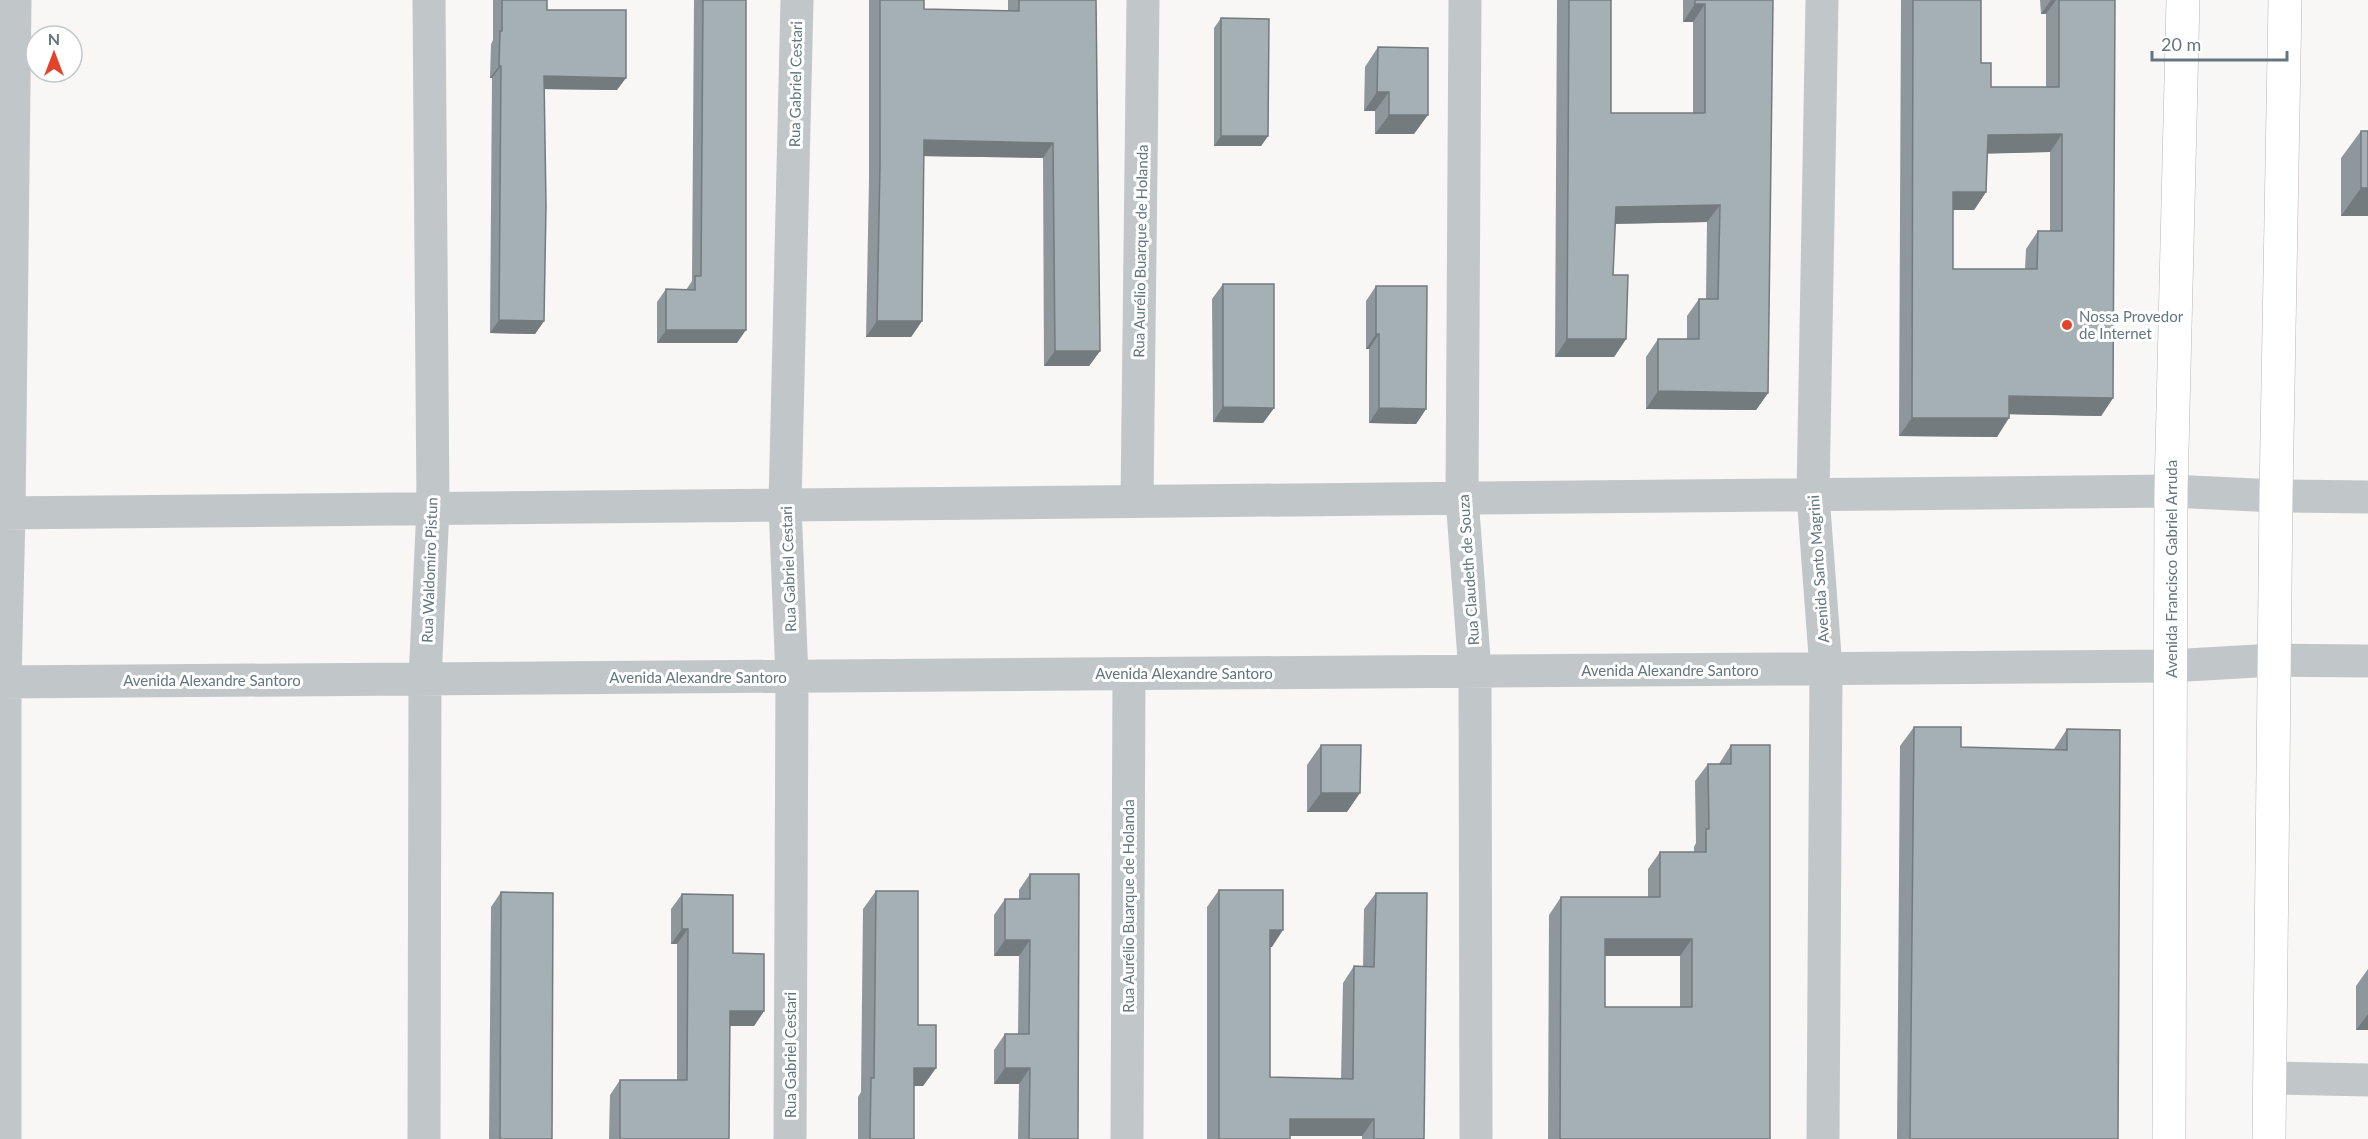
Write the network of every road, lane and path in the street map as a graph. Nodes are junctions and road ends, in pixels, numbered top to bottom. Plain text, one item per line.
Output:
1 (15, 0) edge
2 (429, 0) edge
3 (797, 0) edge
4 (1143, 0) edge
5 (1465, 0) edge
6 (1822, 0) edge
7 (2183, 0) edge
8 (2285, 0) edge
9 (2171, 491) junction
10 (1813, 495) junction
11 (2276, 496) junction
12 (2368, 497) edge
13 (1462, 498) junction
14 (1137, 501) junction
15 (785, 505) junction
16 (433, 508) junction
17 (4, 513) edge
18 (2274, 660) junction
19 (2368, 661) edge
20 (2170, 666) junction
21 (1826, 669) junction
22 (1475, 672) junction
23 (1129, 674) junction
24 (792, 677) junction
25 (424, 679) junction
26 (2, 682) edge
27 (2270, 1078) junction
28 (2368, 1080) edge
29 (5, 1139) edge
30 (424, 1139) edge
31 (790, 1139) edge
32 (1127, 1139) edge
33 (1476, 1139) edge
34 (1823, 1139) edge
35 (2169, 1139) edge
36 (2269, 1139) edge

1 - 17 street
2 - 16 street, Rua Waldomiro Pistun
3 - 15 street, Rua Gabriel Cestari
4 - 14 street, Rua Aurélio Buarque de Holanda
5 - 13 street, Rua Claudeth de Souza
6 - 10 street, Avenida Santo Magrini
7 - 9 main road, Avenida Francisco Gabriel Arruda
8 - 11 main road
9 - 10 street
9 - 11 street
9 - 20 main road, Avenida Francisco Gabriel Arruda
10 - 13 street
10 - 21 street, Avenida Santo Magrini
11 - 12 street
11 - 18 main road
13 - 14 street
13 - 22 street, Rua Claudeth de Souza
14 - 15 street
15 - 16 street
15 - 24 street, Rua Gabriel Cestari
16 - 17 street
16 - 25 street, Rua Waldomiro Pistun
17 - 26 street
18 - 19 street, Avenida Alexandre Santoro
18 - 20 street, Avenida Alexandre Santoro
18 - 27 main road
20 - 21 street, Avenida Alexandre Santoro
20 - 35 main road, Avenida Francisco Gabriel Arruda
21 - 22 street, Avenida Alexandre Santoro
21 - 34 street, Avenida Santo Magrini
22 - 23 street, Avenida Alexandre Santoro
22 - 33 street, Rua Claudeth de Souza
23 - 24 street, Avenida Alexandre Santoro
23 - 32 street, Rua Aurélio Buarque de Holanda
24 - 25 street, Avenida Alexandre Santoro
24 - 31 street, Rua Gabriel Cestari
25 - 26 street, Avenida Alexandre Santoro
25 - 30 street, Rua Waldomiro Pistun
26 - 29 street
27 - 28 street
27 - 36 main road

